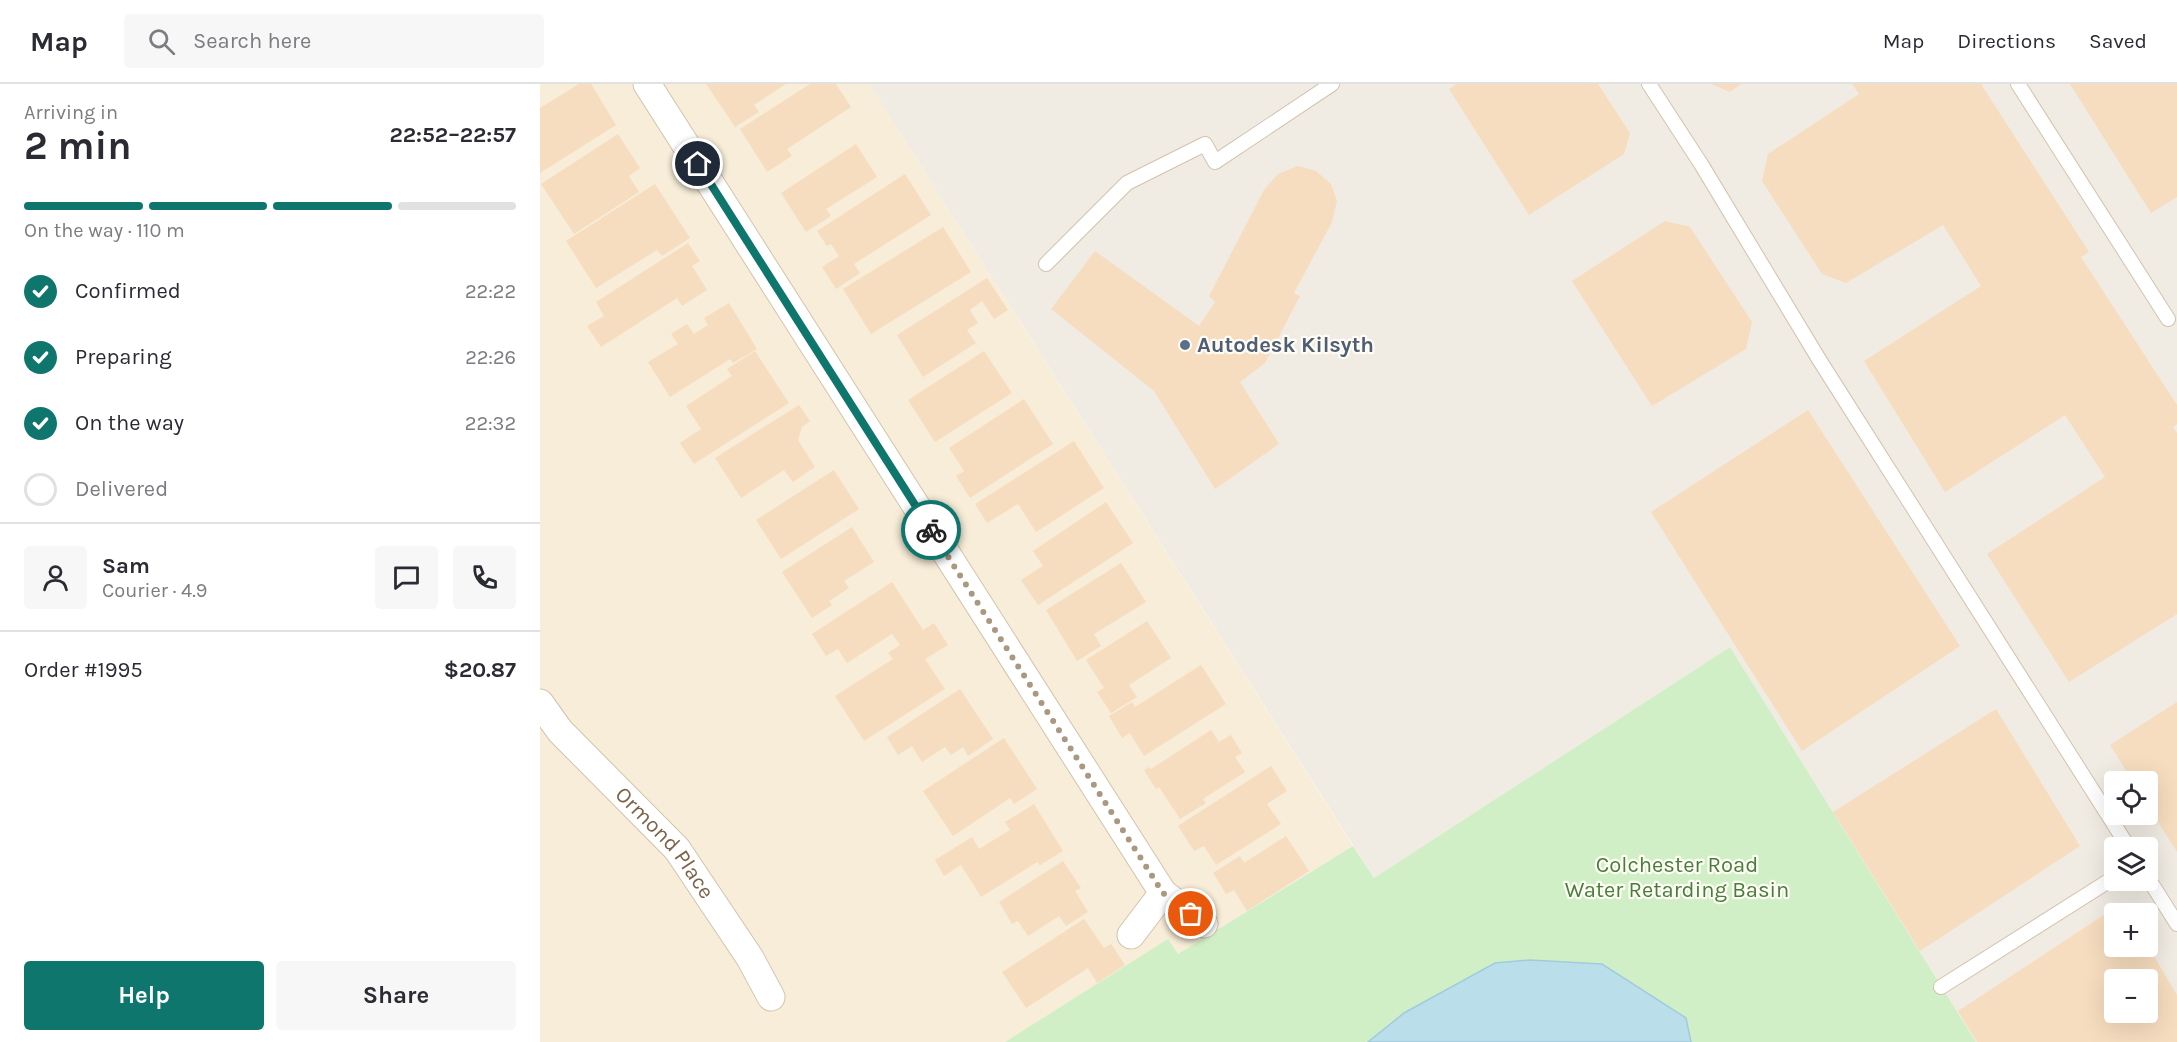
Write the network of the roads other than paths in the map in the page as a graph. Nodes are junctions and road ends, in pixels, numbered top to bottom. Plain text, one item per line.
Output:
1 (647, 84) edge
2 (1332, 84) edge
3 (1649, 84) edge
4 (2018, 84) edge
5 (1046, 264) dead end
6 (2168, 319) dead end
7 (540, 703) edge
8 (2122, 837) edge
9 (2104, 884) edge
10 (2156, 891) edge
11 (1163, 893) junction
12 (1204, 924) dead end
13 (2177, 924) edge
14 (1131, 935) dead end
15 (1941, 987) dead end
16 (771, 996) dead end

1 - 11 street
2 - 5 lane
3 - 8 lane
4 - 6 lane
7 - 16 street, Ormond Place
9 - 15 lane
10 - 13 lane
11 - 12 street
11 - 14 street

